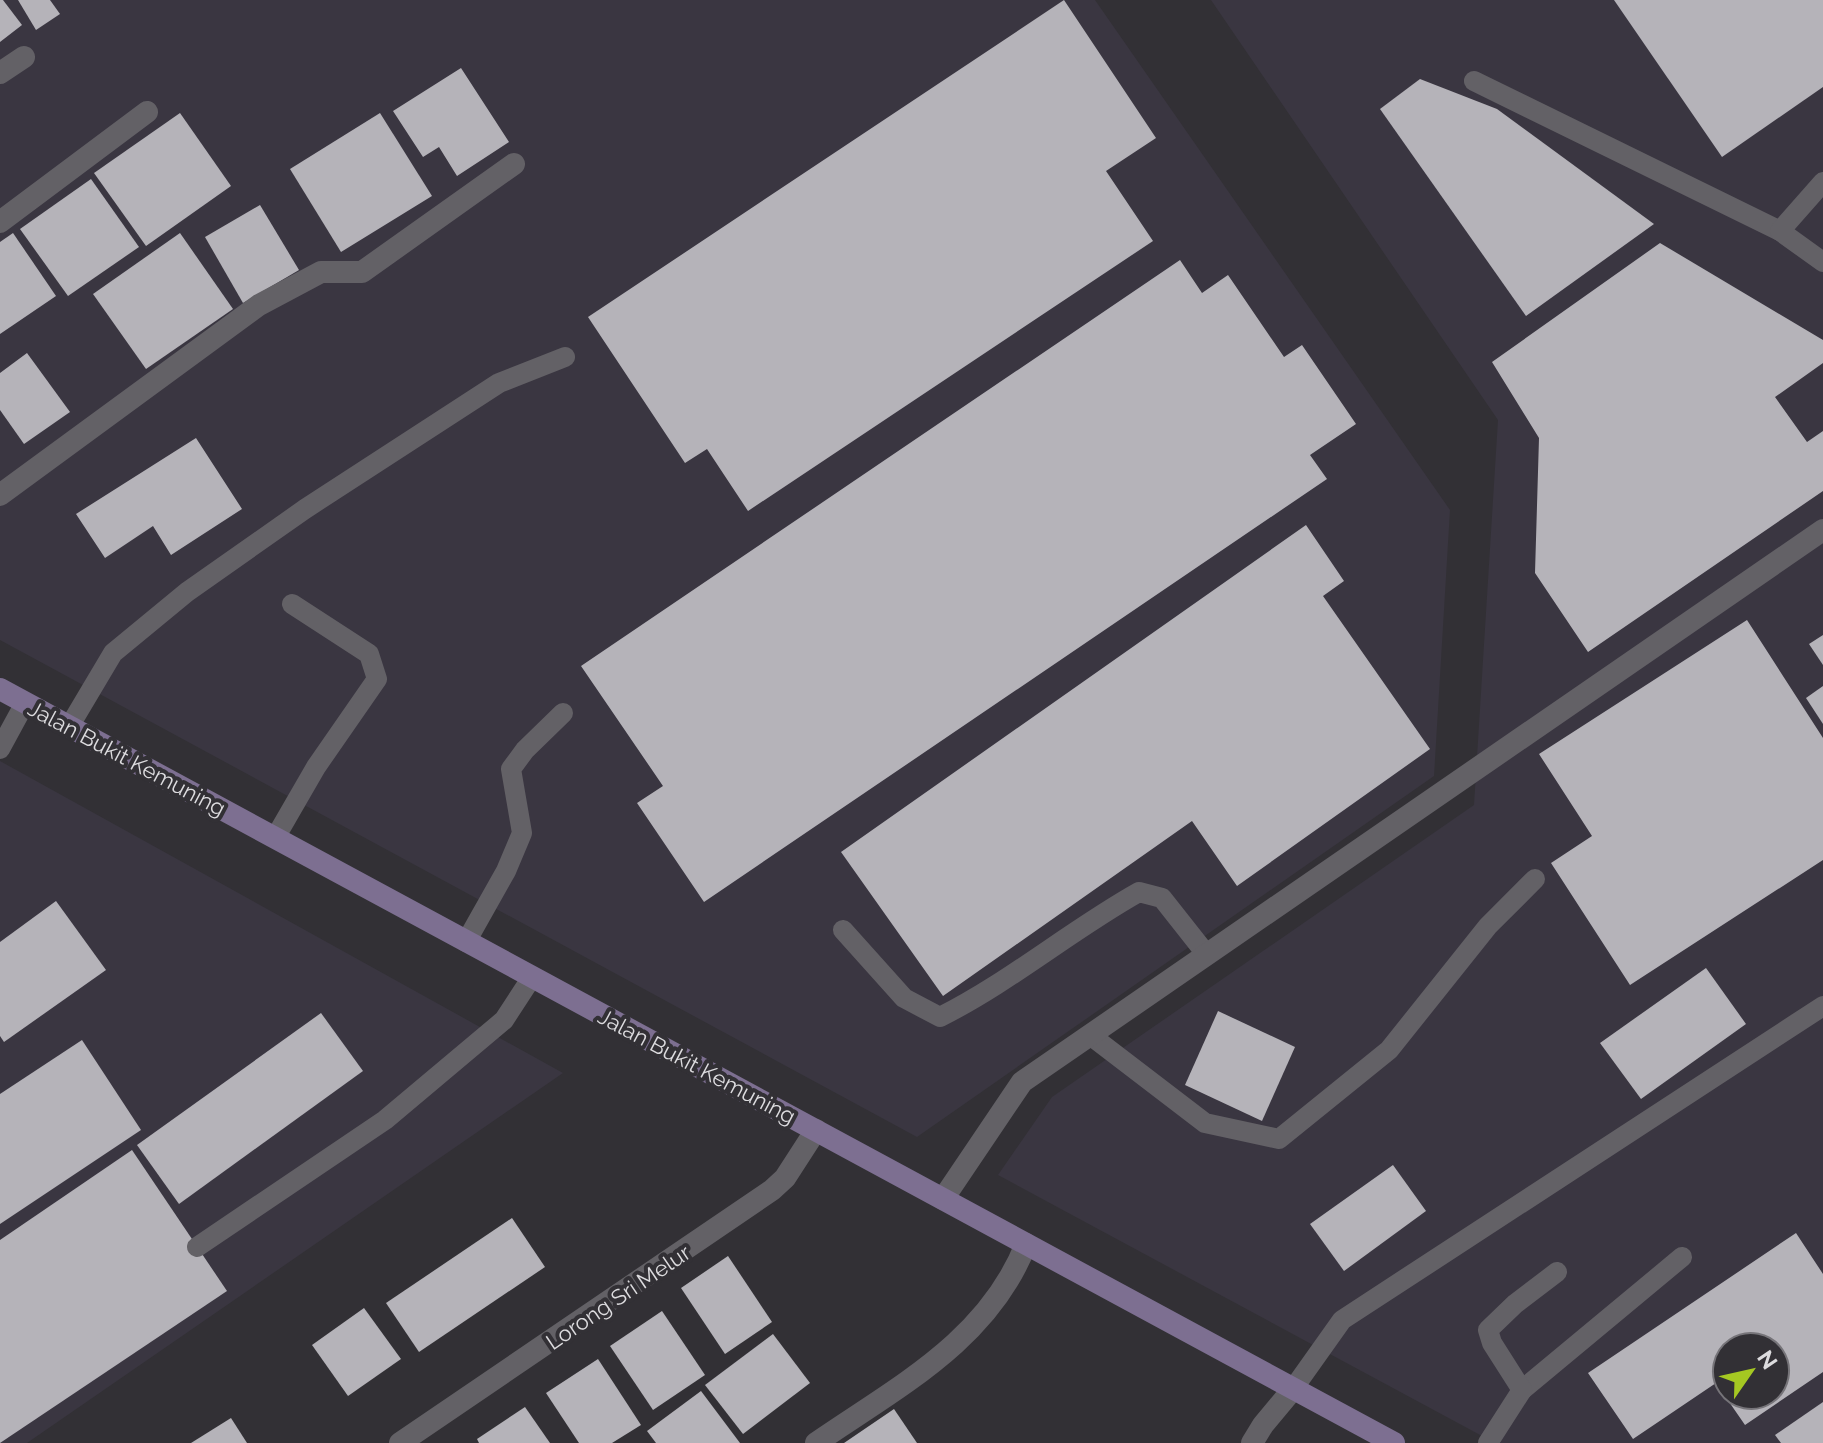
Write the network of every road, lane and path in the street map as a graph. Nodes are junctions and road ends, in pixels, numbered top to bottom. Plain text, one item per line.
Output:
1 (24, 57) dead end
2 (0, 73) edge
3 (1474, 81) dead end
4 (147, 112) dead end
5 (514, 164) dead end
6 (1823, 182) edge
7 (0, 222) edge
8 (1780, 231) junction
9 (1823, 262) edge
10 (565, 357) dead end
11 (0, 495) edge
12 (1823, 530) edge
13 (292, 604) dead end
14 (0, 689) edge
15 (25, 703) junction
16 (563, 713) dead end
17 (69, 727) junction
18 (0, 749) edge
19 (275, 838) junction
20 (1535, 879) dead end
21 (843, 930) dead end
22 (466, 942) junction
23 (1207, 955) junction
24 (532, 977) junction
25 (1823, 1006) edge
26 (1090, 1035) junction
27 (816, 1130) junction
28 (943, 1199) junction
29 (1026, 1244) junction
30 (197, 1247) dead end
31 (1682, 1257) dead end
32 (1557, 1272) dead end
33 (1293, 1389) junction
34 (1522, 1390) junction
35 (400, 1443) edge
36 (816, 1443) edge
37 (1252, 1443) edge
38 (1394, 1443) edge
39 (1488, 1443) edge

1 - 2 street
3 - 8 lane
4 - 7 street
5 - 11 street
6 - 8 lane
8 - 9 lane
10 - 17 lane
12 - 23 street
13 - 19 lane
14 - 15 main road, Jalan Bukit Kemuning
15 - 17 main road, Jalan Bukit Kemuning
15 - 18 lane
16 - 22 lane
17 - 19 main road, Jalan Bukit Kemuning
19 - 22 main road, Jalan Bukit Kemuning
20 - 26 lane
21 - 23 lane
22 - 24 main road, Jalan Bukit Kemuning
23 - 26 street
24 - 27 main road, Jalan Bukit Kemuning
24 - 30 lane
25 - 33 lane
26 - 28 street
27 - 28 main road, Jalan Bukit Kemuning
27 - 35 street, Lorong Sri Melur
28 - 29 main road, Jalan Bukit Kemuning
29 - 33 main road, Jalan Bukit Kemuning
29 - 36 street
31 - 34 lane
32 - 34 lane
33 - 37 street
33 - 38 main road, Jalan Bukit Kemuning
34 - 39 lane

